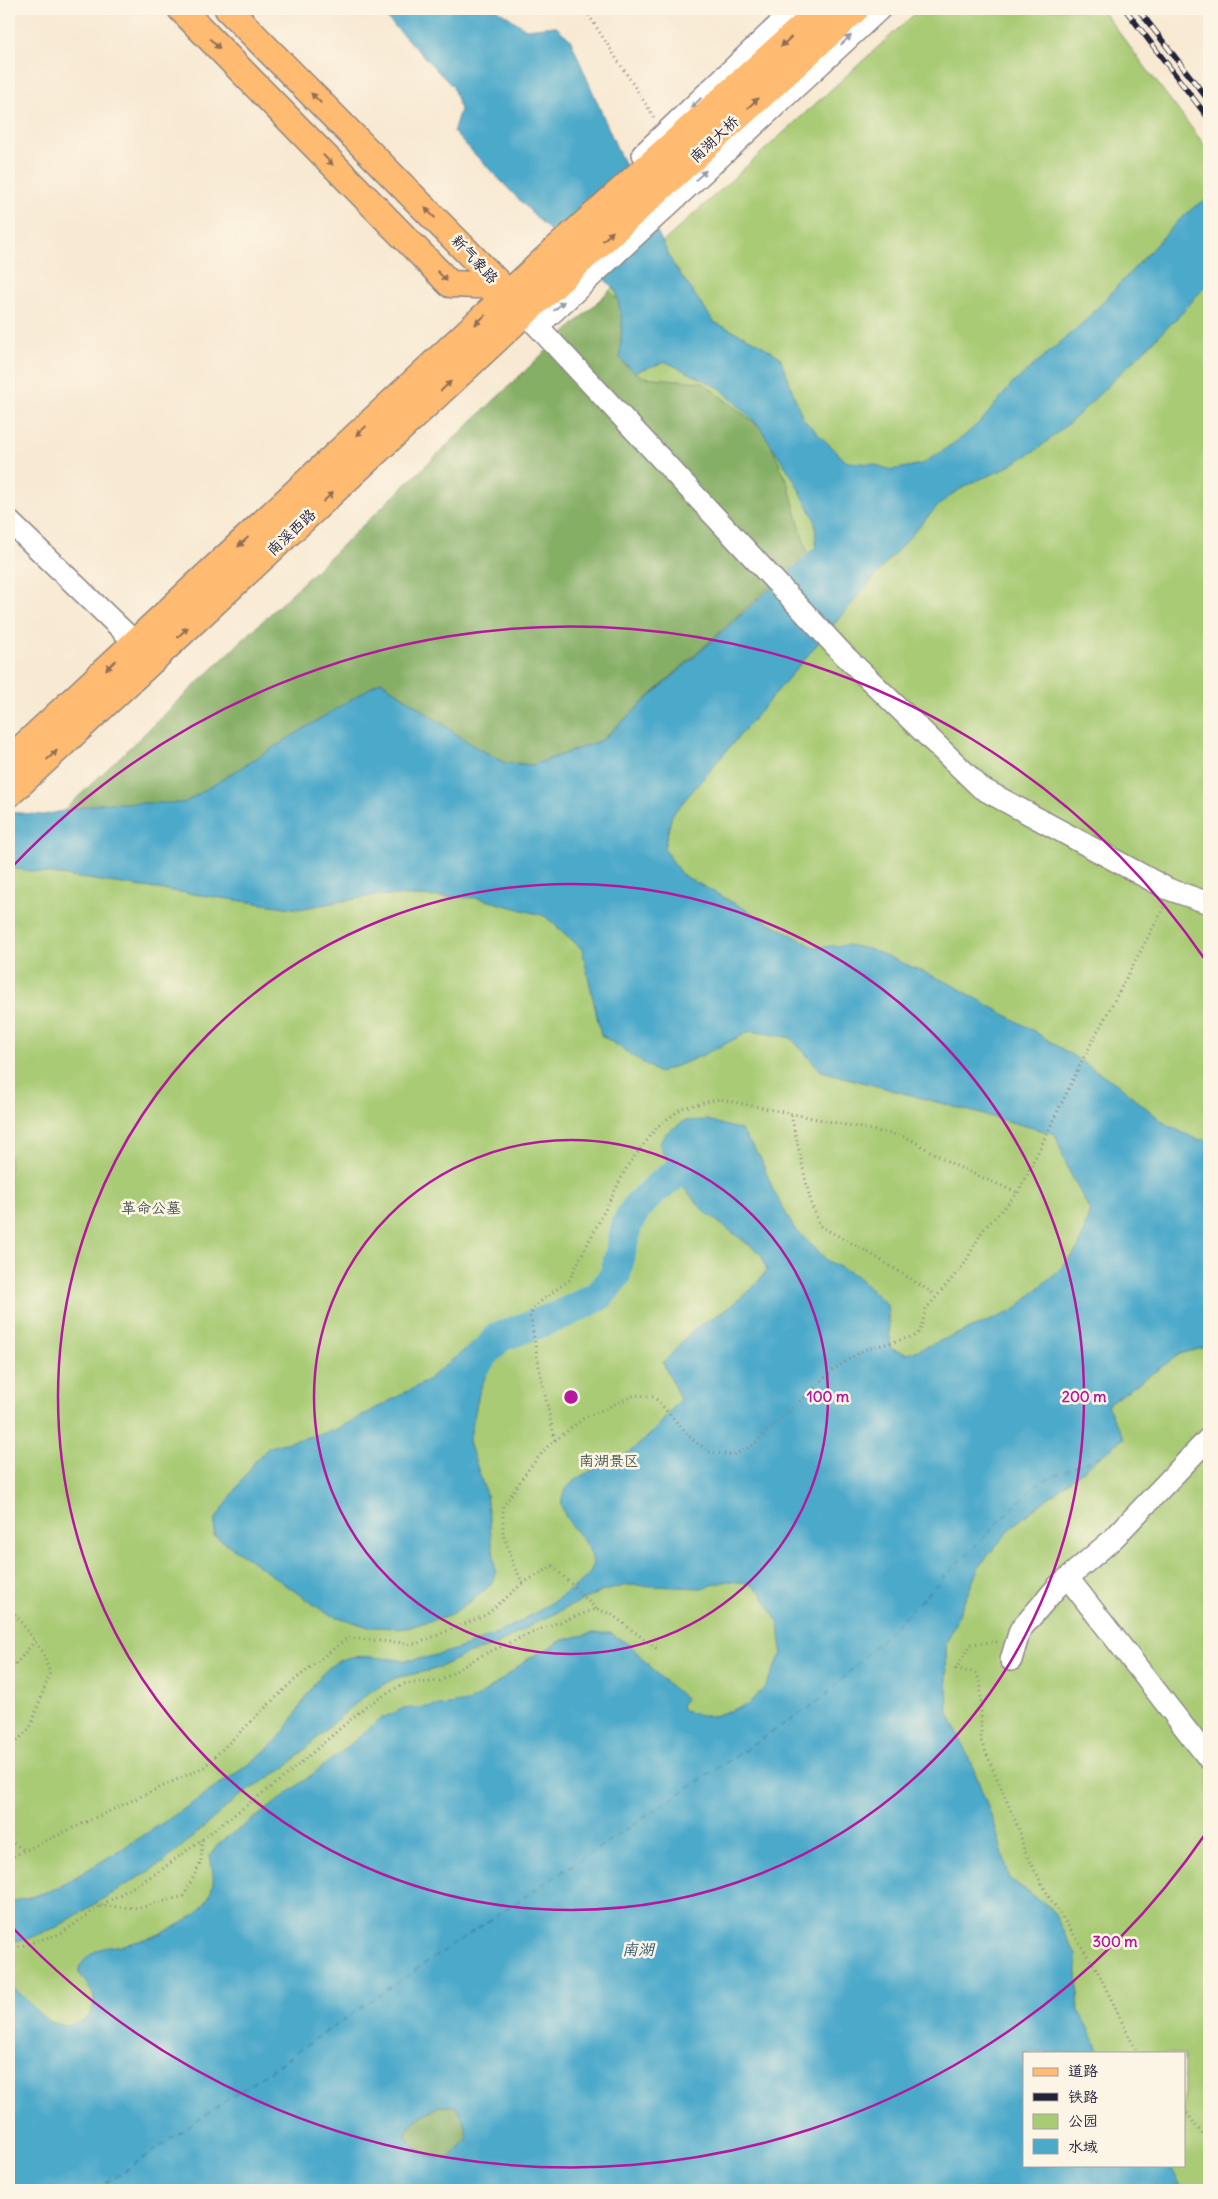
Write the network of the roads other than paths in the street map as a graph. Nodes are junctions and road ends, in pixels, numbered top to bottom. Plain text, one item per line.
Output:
1 (181, 9) edge
2 (228, 9) edge
3 (794, 9) edge
4 (822, 9) edge
5 (856, 9) edge
6 (880, 9) edge
7 (563, 263) junction
8 (518, 305) junction
9 (9, 521) edge
10 (144, 651) junction
11 (9, 760) edge
12 (16, 782) edge
13 (1209, 904) edge
14 (1209, 1438) edge
15 (1068, 1578) junction
16 (1014, 1650) road end
17 (1209, 1759) edge

1 -> 8 main road, 新气象路
8 -> 2 main road, 新气象路
3 -> 7 street
4 -> 7 main road, 南湖大桥
7 -> 5 main road, 南湖大桥
7 -> 6 street
7 - 8 main road, 南溪西路
8 -> 7 street
8 - 10 main road, 南溪西路
8 - 13 street
9 - 10 street
10 -> 11 main road, 南溪西路
12 -> 10 main road, 南溪西路
14 - 15 street
15 - 16 street
15 - 17 street

